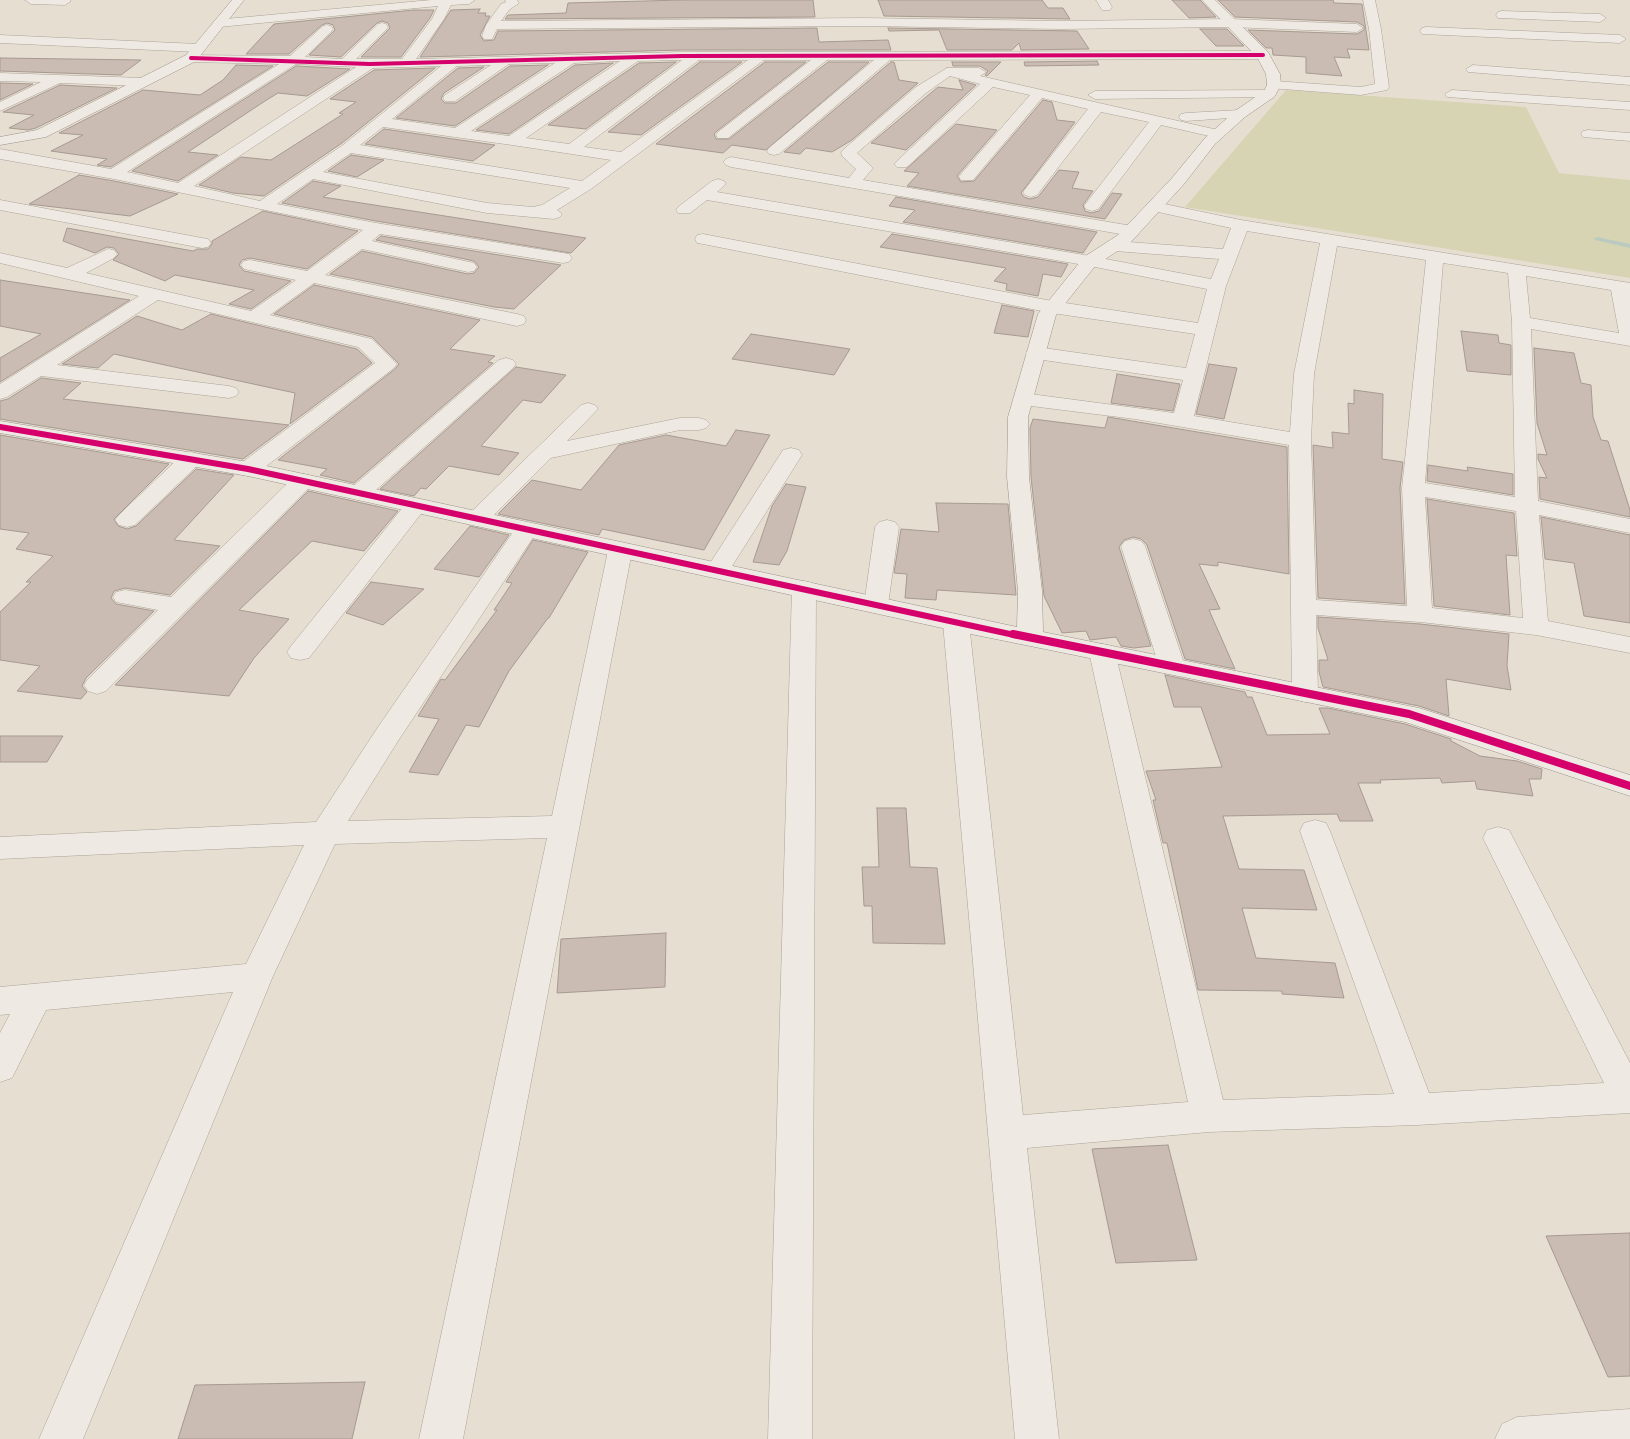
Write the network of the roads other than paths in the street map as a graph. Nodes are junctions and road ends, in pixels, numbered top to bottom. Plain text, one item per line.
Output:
1 (31, 0) edge
2 (238, 0) edge
3 (307, 0) edge
4 (469, 0) edge
5 (1369, 0) edge
6 (65, 1) edge
7 (408, 3) edge
8 (446, 3) junction
9 (1104, 3) edge
10 (508, 4) edge
11 (1207, 5) edge
12 (1590, 6) dead end
13 (525, 7) dead end
14 (1089, 7) dead end
15 (1119, 7) dead end
16 (1491, 15) dead end
17 (298, 16) junction
18 (862, 18) junction
19 (1600, 18) junction
20 (1229, 22) junction
21 (219, 24) junction
22 (492, 25) junction
23 (382, 28) dead end
24 (1357, 28) dead end
25 (327, 29) dead end
26 (1426, 31) dead end
27 (1185, 36) dead end
28 (1027, 37) dead end
29 (0, 39) edge
30 (1620, 39) junction
31 (283, 47) dead end
32 (875, 50) junction
33 (1630, 51) edge
34 (195, 53) junction
35 (696, 56) junction
36 (761, 56) junction
37 (824, 56) junction
38 (936, 56) junction
39 (1264, 56) junction
40 (572, 58) junction
41 (634, 58) junction
42 (269, 59) junction
43 (508, 59) junction
44 (294, 60) junction
45 (480, 60) junction
46 (455, 61) junction
47 (407, 62) junction
48 (345, 63) junction
49 (370, 64) junction
50 (1474, 69) dead end
51 (947, 72) junction
52 (1007, 72) dead end
53 (1254, 74) dead end
54 (0, 77) edge
55 (58, 79) junction
56 (1630, 81) edge
57 (143, 82) junction
58 (989, 83) junction
59 (1272, 84) junction
60 (1452, 94) dead end
61 (1044, 95) junction
62 (450, 98) dead end
63 (1630, 106) edge
64 (1097, 107) junction
65 (0, 108) edge
66 (1240, 114) junction
67 (1153, 119) junction
68 (380, 122) junction
69 (458, 133) junction
70 (41, 134) junction
71 (1218, 134) junction
72 (1588, 134) dead end
73 (723, 135) dead end
74 (1630, 137) edge
75 (0, 141) edge
76 (512, 141) junction
77 (348, 148) junction
78 (572, 149) junction
79 (774, 151) dead end
80 (625, 158) junction
81 (902, 164) dead end
82 (114, 174) junction
83 (311, 174) junction
84 (967, 177) dead end
85 (853, 182) junction
86 (585, 186) junction
87 (181, 188) junction
88 (1031, 192) dead end
89 (704, 195) junction
90 (0, 205) edge
91 (263, 206) junction
92 (1092, 206) dead end
93 (1155, 206) junction
94 (684, 210) dead end
95 (537, 211) junction
96 (561, 215) dead end
97 (1241, 225) junction
98 (376, 228) junction
99 (1132, 231) junction
100 (703, 239) dead end
101 (1329, 240) junction
102 (202, 243) dead end
103 (359, 243) junction
104 (1115, 246) junction
105 (108, 254) dead end
106 (1228, 255) junction
107 (1434, 255) junction
108 (0, 258) edge
109 (563, 258) dead end
110 (1090, 261) junction
111 (250, 265) dead end
112 (468, 267) dead end
113 (1516, 269) junction
114 (70, 274) junction
115 (310, 278) junction
116 (1217, 286) junction
117 (1624, 287) edge
118 (155, 294) junction
119 (1052, 307) junction
120 (255, 317) junction
121 (518, 320) dead end
122 (1520, 322) junction
123 (1204, 330) junction
124 (1630, 339) edge
125 (1036, 353) junction
126 (506, 364) dead end
127 (35, 369) junction
128 (1193, 376) junction
129 (0, 392) edge
130 (229, 392) dead end
131 (1023, 399) junction
132 (588, 408) dead end
133 (1182, 421) junction
134 (700, 424) dead end
135 (0, 427) edge
136 (1300, 440) junction
137 (543, 453) junction
138 (791, 455) dead end
139 (191, 459) junction
140 (248, 469) junction
141 (303, 481) junction
142 (1413, 488) junction
143 (359, 493) junction
144 (416, 506) junction
145 (1527, 506) junction
146 (127, 520) dead end
147 (477, 520) junction
148 (1630, 526) edge
149 (886, 527) dead end
150 (526, 530) junction
151 (1133, 546) dead end
152 (620, 551) junction
153 (717, 571) junction
154 (804, 588) junction
155 (125, 596) dead end
156 (876, 605) junction
157 (177, 606) junction
158 (1303, 607) junction
159 (1420, 614) junction
160 (956, 623) junction
161 (1536, 628) junction
162 (1030, 638) junction
163 (1630, 645) edge
164 (300, 652) dead end
165 (1102, 652) junction
166 (1172, 666) junction
167 (97, 686) dead end
168 (1305, 693) junction
169 (1630, 786) edge
170 (564, 827) junction
171 (1315, 831) dead end
172 (325, 833) junction
173 (1498, 838) dead end
174 (0, 848) edge
175 (256, 976) junction
176 (35, 998) junction
177 (0, 1001) edge
178 (0, 1067) edge
179 (1629, 1097) edge
180 (1417, 1109) junction
181 (1209, 1116) junction
182 (1007, 1133) junction
183 (1630, 1431) edge
184 (61, 1439) edge
185 (441, 1439) edge
186 (790, 1439) edge
187 (1037, 1439) edge
188 (1516, 1439) edge

1 - 6 street
2 - 21 street
3 - 17 street
4 - 8 street
5 - 59 street
7 - 8 street
7 - 17 street
8 - 47 street
9 - 14 street
9 - 15 street
10 - 13 street
10 - 22 street
11 - 20 street
12 - 19 street
16 - 19 street
17 - 21 street
18 - 20 street
18 - 22 street
18 - 32 street
19 - 30 street
20 - 24 street
20 - 39 street
21 - 34 street
22 - 45 street
23 - 48 street
25 - 44 street
26 - 30 street
27 - 28 street
29 - 34 street
30 - 33 street
31 - 42 street
32 - 37 street
32 - 38 street
32 - 79 street
34 - 42 street
34 - 57 street
35 - 36 street
35 - 41 street
35 - 78 street
36 - 37 street
36 - 80 street
37 - 73 street
38 - 39 street
38 - 51 street
39 - 59 street
40 - 41 street
40 - 43 street
40 - 69 street
41 - 76 street
42 - 44 street
43 - 45 street
43 - 62 street
44 - 48 street
44 - 82 street
45 - 46 street
46 - 47 street
46 - 68 street
47 - 49 street
48 - 49 street
49 - 87 street
50 - 56 street
51 - 52 street
51 - 58 street
51 - 85 street
53 - 59 street
54 - 55 street
55 - 57 street
55 - 65 street
57 - 70 street
58 - 61 street
58 - 81 street
59 - 61 street
59 - 66 street
60 - 63 street
61 - 64 street
61 - 84 street
64 - 67 street
64 - 88 street
66 - 67 street
66 - 71 street
67 - 71 street
67 - 92 street
68 - 69 street
68 - 77 street
69 - 76 street
70 - 75 street
70 - 82 street
71 - 93 street
72 - 74 street
76 - 78 street
77 - 83 street
77 - 86 street
78 - 80 street
80 - 86 street
82 - 87 street
83 - 91 street
83 - 95 street
85 - 89 street
85 - 99 street
86 - 95 street
87 - 91 street
89 - 94 street
89 - 110 street
90 - 102 street
91 - 98 street
93 - 97 street
93 - 99 street
95 - 96 street
97 - 101 street
97 - 106 street
98 - 103 street
98 - 109 street
99 - 104 street
100 - 119 street
101 - 107 street
101 - 136 street
103 - 112 street
103 - 115 street
104 - 106 street
104 - 110 street
105 - 114 street
106 - 116 street
107 - 113 street
107 - 142 street
108 - 114 street
110 - 116 street
110 - 119 street
111 - 115 street
113 - 117 street
113 - 122 street
114 - 118 street
115 - 120 street
115 - 121 street
116 - 123 street
117 - 124 street
118 - 120 street
118 - 127 street
119 - 123 street
119 - 125 street
120 - 140 street
122 - 124 street
122 - 145 street
123 - 128 street
125 - 128 street
125 - 131 street
126 - 143 street
127 - 129 street
127 - 130 street
128 - 133 street
131 - 133 street
131 - 162 street
132 - 137 street
133 - 136 street
134 - 137 street
135 - 139 street
136 - 158 street
137 - 147 street
138 - 153 street
139 - 140 street
139 - 146 street
140 - 141 street
141 - 143 street
141 - 157 street
142 - 145 street
142 - 159 street
143 - 144 street
144 - 147 street
144 - 164 street
145 - 148 street
145 - 161 street
147 - 150 street
149 - 156 street
150 - 152 street
150 - 172 street
151 - 166 street
152 - 153 street
152 - 170 street
153 - 154 street
154 - 156 street
154 - 186 street
155 - 157 street
156 - 160 street
157 - 167 street
158 - 159 street
158 - 168 street
159 - 161 street
160 - 162 street
160 - 182 street
161 - 163 street
162 - 165 street
165 - 166 street
165 - 181 street
166 - 168 street
168 - 169 street
170 - 172 street
170 - 185 street
171 - 180 street
172 - 174 street
172 - 175 street
173 - 179 street
175 - 176 street
175 - 184 street
176 - 177 street
176 - 178 street
179 - 180 street
180 - 181 street
181 - 182 street
182 - 187 street
183 - 188 street

